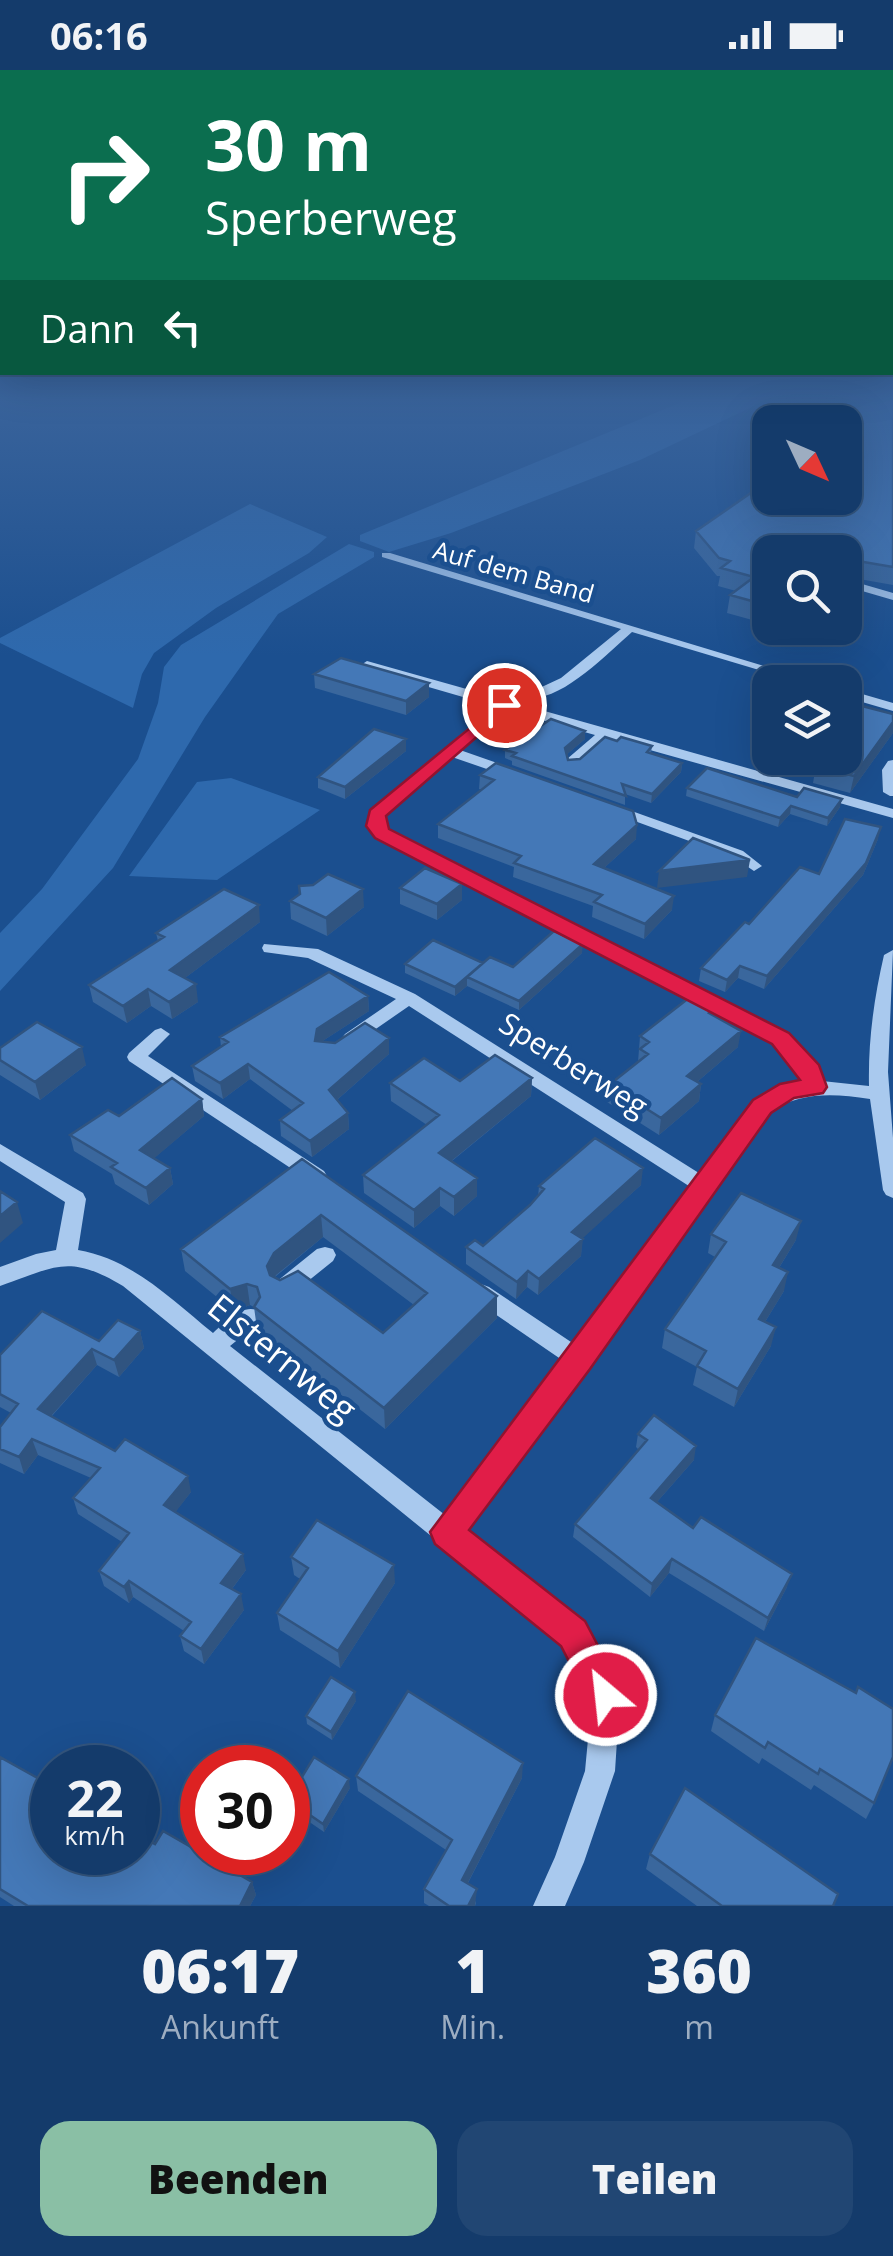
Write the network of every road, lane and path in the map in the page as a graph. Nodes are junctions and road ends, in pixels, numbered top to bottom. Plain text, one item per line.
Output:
1 (386, 555) dead end
2 (862, 587) edge
3 (893, 597) edge
4 (630, 628) junction
5 (367, 665) edge
6 (754, 665) edge
7 (536, 695) dead end
8 (862, 698) edge
9 (504, 705) junction
10 (893, 707) edge
11 (606, 733) junction
12 (450, 750) junction
13 (572, 762) edge
14 (893, 764) edge
15 (536, 781) edge
16 (890, 792) dead end
17 (590, 800) edge
18 (893, 814) edge
19 (754, 866) edge
20 (270, 948) dead end
21 (891, 964) edge
22 (409, 998) junction
23 (161, 1034) dead end
24 (328, 1050) edge
25 (814, 1087) junction
26 (880, 1094) junction
27 (0, 1151) edge
28 (704, 1186) junction
29 (333, 1187) edge
30 (893, 1190) edge
31 (325, 1255) dead end
32 (66, 1256) junction
33 (0, 1277) edge
34 (458, 1277) edge
35 (284, 1289) edge
36 (249, 1316) dead end
37 (213, 1346) junction
38 (580, 1360) junction
39 (447, 1532) junction
40 (549, 1906) edge

1 - 4 street, Auf dem Band
2 - 3 street
4 - 6 street, Auf dem Band
4 - 7 street, Auf dem Band
5 - 9 street
8 - 10 street
9 - 11 street
9 - 12 street
11 - 13 street
11 - 18 street
12 - 15 street
12 - 25 street
14 - 16 street
17 - 19 street
20 - 22 street, Sperberweg
21 - 26 street
22 - 24 street
22 - 28 street, Sperberweg
23 - 29 street
25 - 26 street
25 - 28 street
26 - 30 street
27 - 32 street
28 - 38 street
31 - 35 street
32 - 33 street
32 - 37 street, Elsternweg
34 - 38 street
36 - 37 street
37 - 39 street, Elsternweg
38 - 39 street
39 - 40 street

